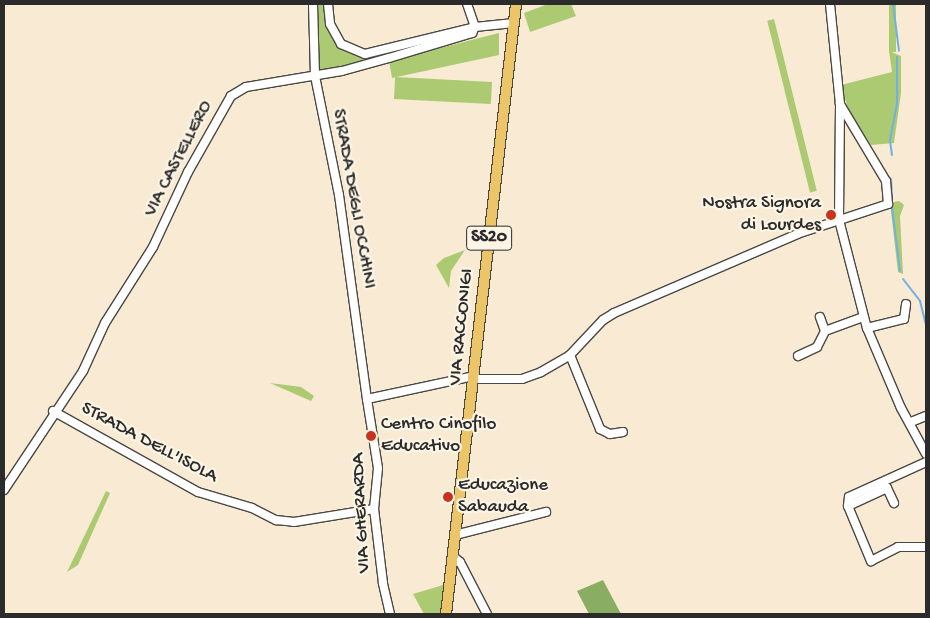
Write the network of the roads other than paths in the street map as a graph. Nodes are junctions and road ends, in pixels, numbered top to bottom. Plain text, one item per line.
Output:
1 (313, 4) edge
2 (328, 4) edge
3 (467, 4) edge
4 (516, 4) edge
5 (830, 4) edge
6 (514, 23) junction
7 (475, 27) junction
8 (315, 76) junction
9 (840, 104) junction
10 (839, 220) junction
11 (906, 304) dead end
12 (820, 317) dead end
13 (863, 317) junction
14 (866, 328) junction
15 (825, 331) junction
16 (570, 354) junction
17 (798, 356) dead end
18 (474, 377) junction
19 (367, 399) junction
20 (53, 411) junction
21 (926, 416) edge
22 (910, 422) junction
23 (622, 432) dead end
24 (924, 442) edge
25 (926, 454) edge
26 (926, 462) edge
27 (4, 490) edge
28 (894, 503) dead end
29 (848, 506) junction
30 (374, 509) junction
31 (546, 512) dead end
32 (455, 534) junction
33 (926, 547) edge
34 (453, 556) junction
35 (390, 614) edge
36 (446, 614) edge
37 (487, 614) edge

1 - 8 street, STRADA DEGLI OCCHINI
2 - 7 street
3 - 7 street
4 - 6 main road, VIA RACCONIGI / SS20
5 - 9 street
6 - 7 street, VIA CASTELLERO
6 - 18 main road, VIA RACCONIGI / SS20
7 - 8 street, VIA CASTELLERO
8 - 19 street, STRADA DEGLI OCCHINI
8 - 20 street, VIA CASTELLERO
9 - 10 street
9 - 10 street
10 - 13 street
10 - 16 street
11 - 14 street
12 - 15 street
13 - 14 street
13 - 15 street
14 - 22 street
15 - 17 street
16 - 18 street
16 - 23 street
18 - 19 street
18 - 32 main road, VIA RACCONIGI / SS20
19 - 30 street, VIA GHERARDA
20 - 27 street, VIA CASTELLERO
20 - 30 street, STRADA DELL'ISOLA
21 - 22 street
22 - 24 street
24 - 25 street
26 - 29 street
28 - 29 street
29 - 33 street
30 - 35 street, VIA GHERARDA
31 - 32 street
32 - 34 main road, VIA RACCONIGI / SS20
34 - 36 main road, VIA RACCONIGI / SS20
34 - 37 street

